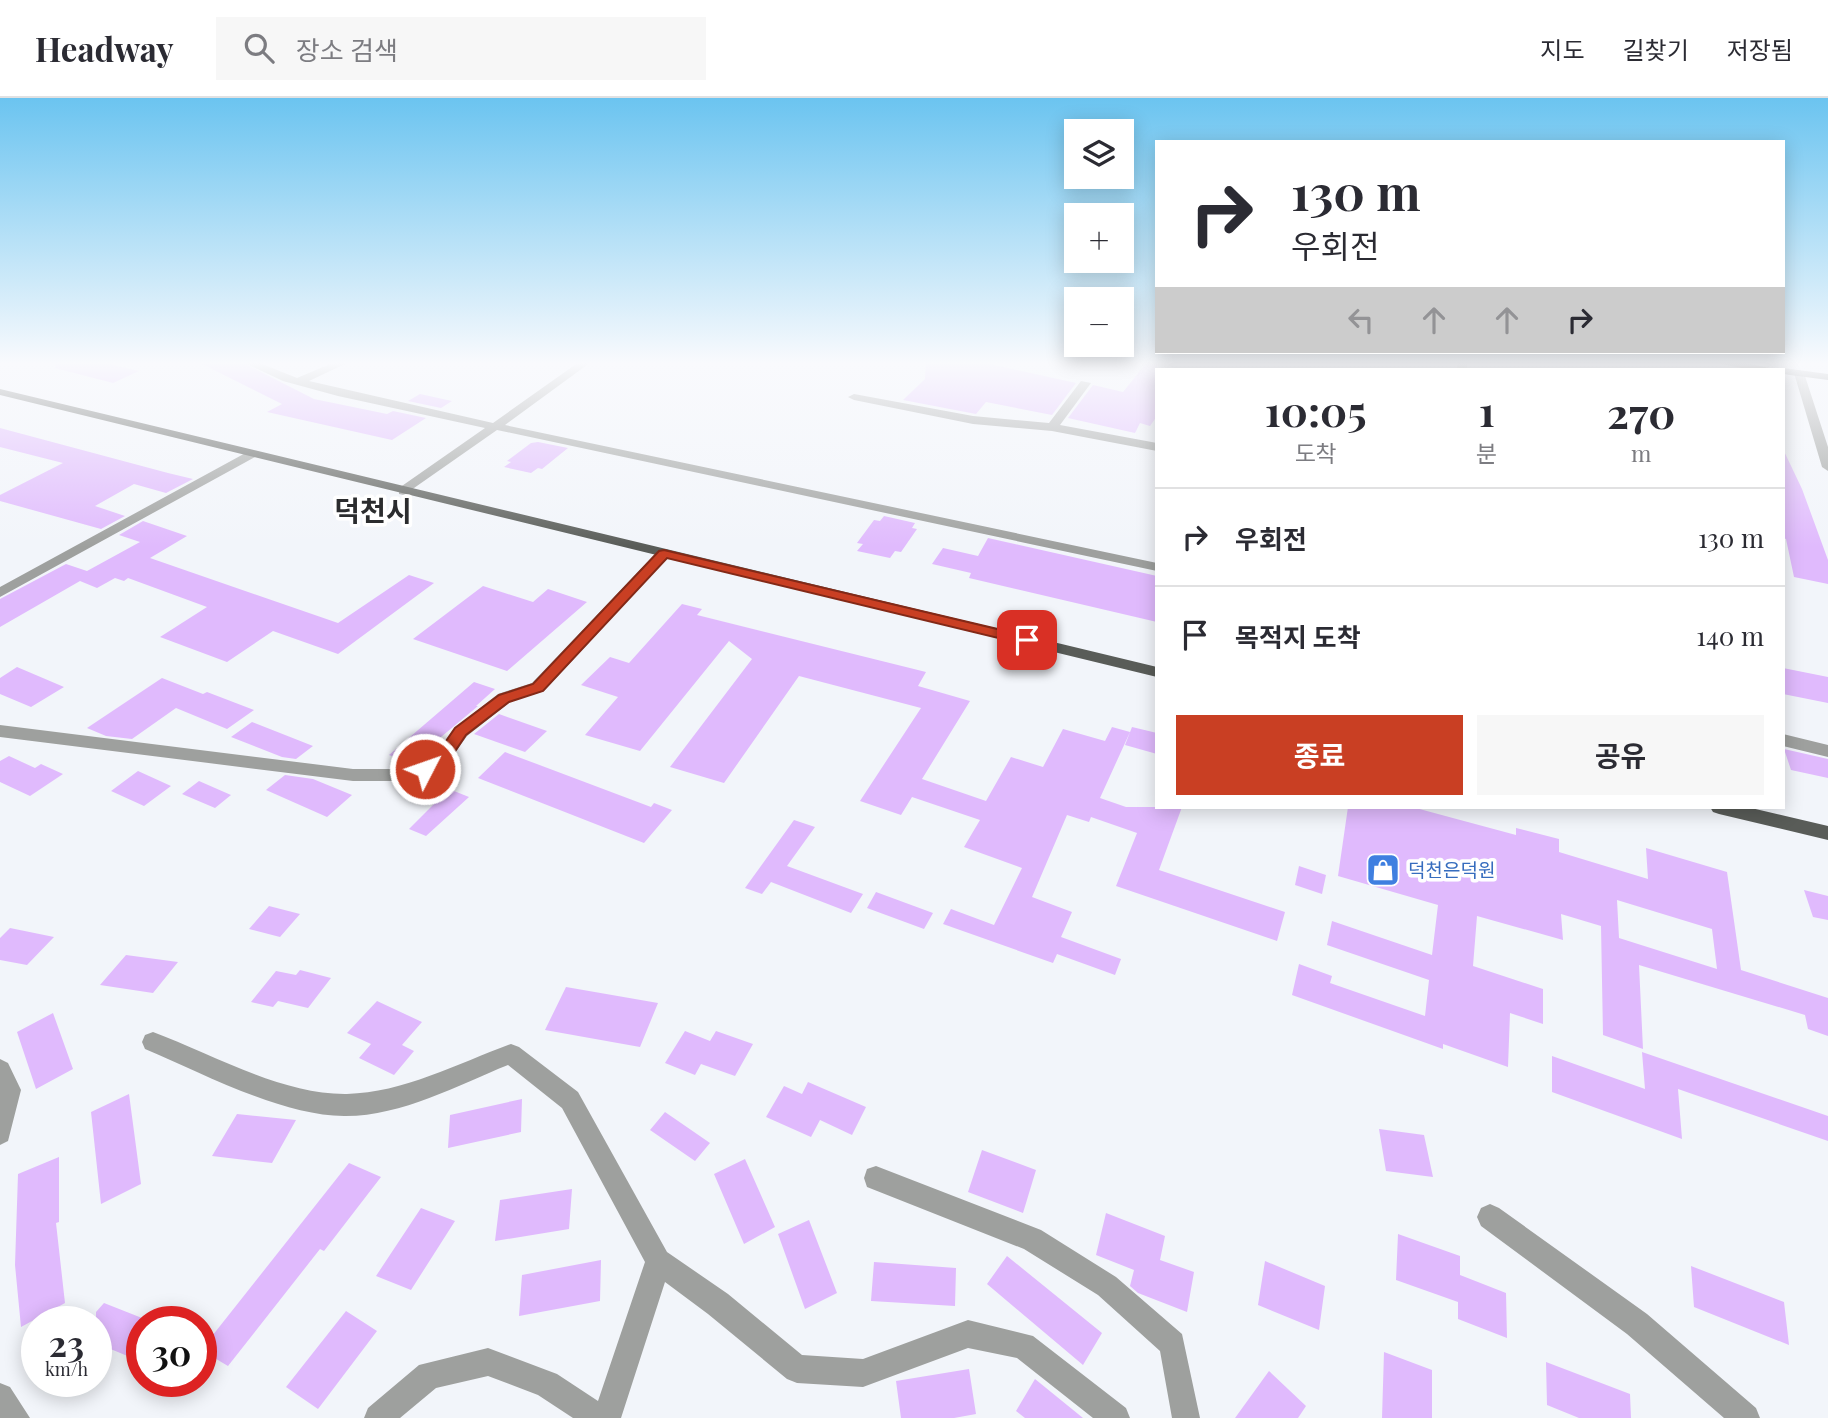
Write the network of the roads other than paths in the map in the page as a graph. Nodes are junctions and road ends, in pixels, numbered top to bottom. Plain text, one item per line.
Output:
1 (128, 424) edge
2 (482, 424) edge
3 (499, 424) edge
4 (1007, 424) edge
5 (1055, 424) edge
6 (1815, 424) edge
7 (496, 426) junction
8 (1052, 427) junction
9 (1155, 447) edge
10 (251, 454) junction
11 (1828, 467) edge
12 (404, 491) junction
13 (664, 553) junction
14 (1155, 567) edge
15 (0, 593) edge
16 (1155, 672) edge
17 (0, 731) edge
18 (1785, 740) edge
19 (1828, 751) edge
20 (1727, 809) edge
21 (1828, 833) edge
22 (153, 1042) dead end
23 (0, 1070) edge
24 (0, 1133) edge
25 (876, 1178) dead end
26 (1490, 1217) dead end
27 (658, 1261) junction
28 (0, 1397) edge
29 (16, 1418) edge
30 (378, 1418) edge
31 (599, 1418) edge
32 (607, 1418) edge
33 (1116, 1418) edge
34 (1186, 1418) edge
35 (1746, 1418) edge

1 - 10 main road
2 - 7 street
3 - 7 street
4 - 8 street
5 - 8 street
6 - 11 street
7 - 12 street
7 - 14 street
8 - 9 street
10 - 12 main road
10 - 15 street
12 - 13 main road
13 - 16 main road
13 - 17 street
18 - 19 street
20 - 21 main road
22 - 27 street
23 - 24 street
25 - 34 street
26 - 35 street
27 - 32 street
27 - 33 street
28 - 29 street
30 - 31 street

